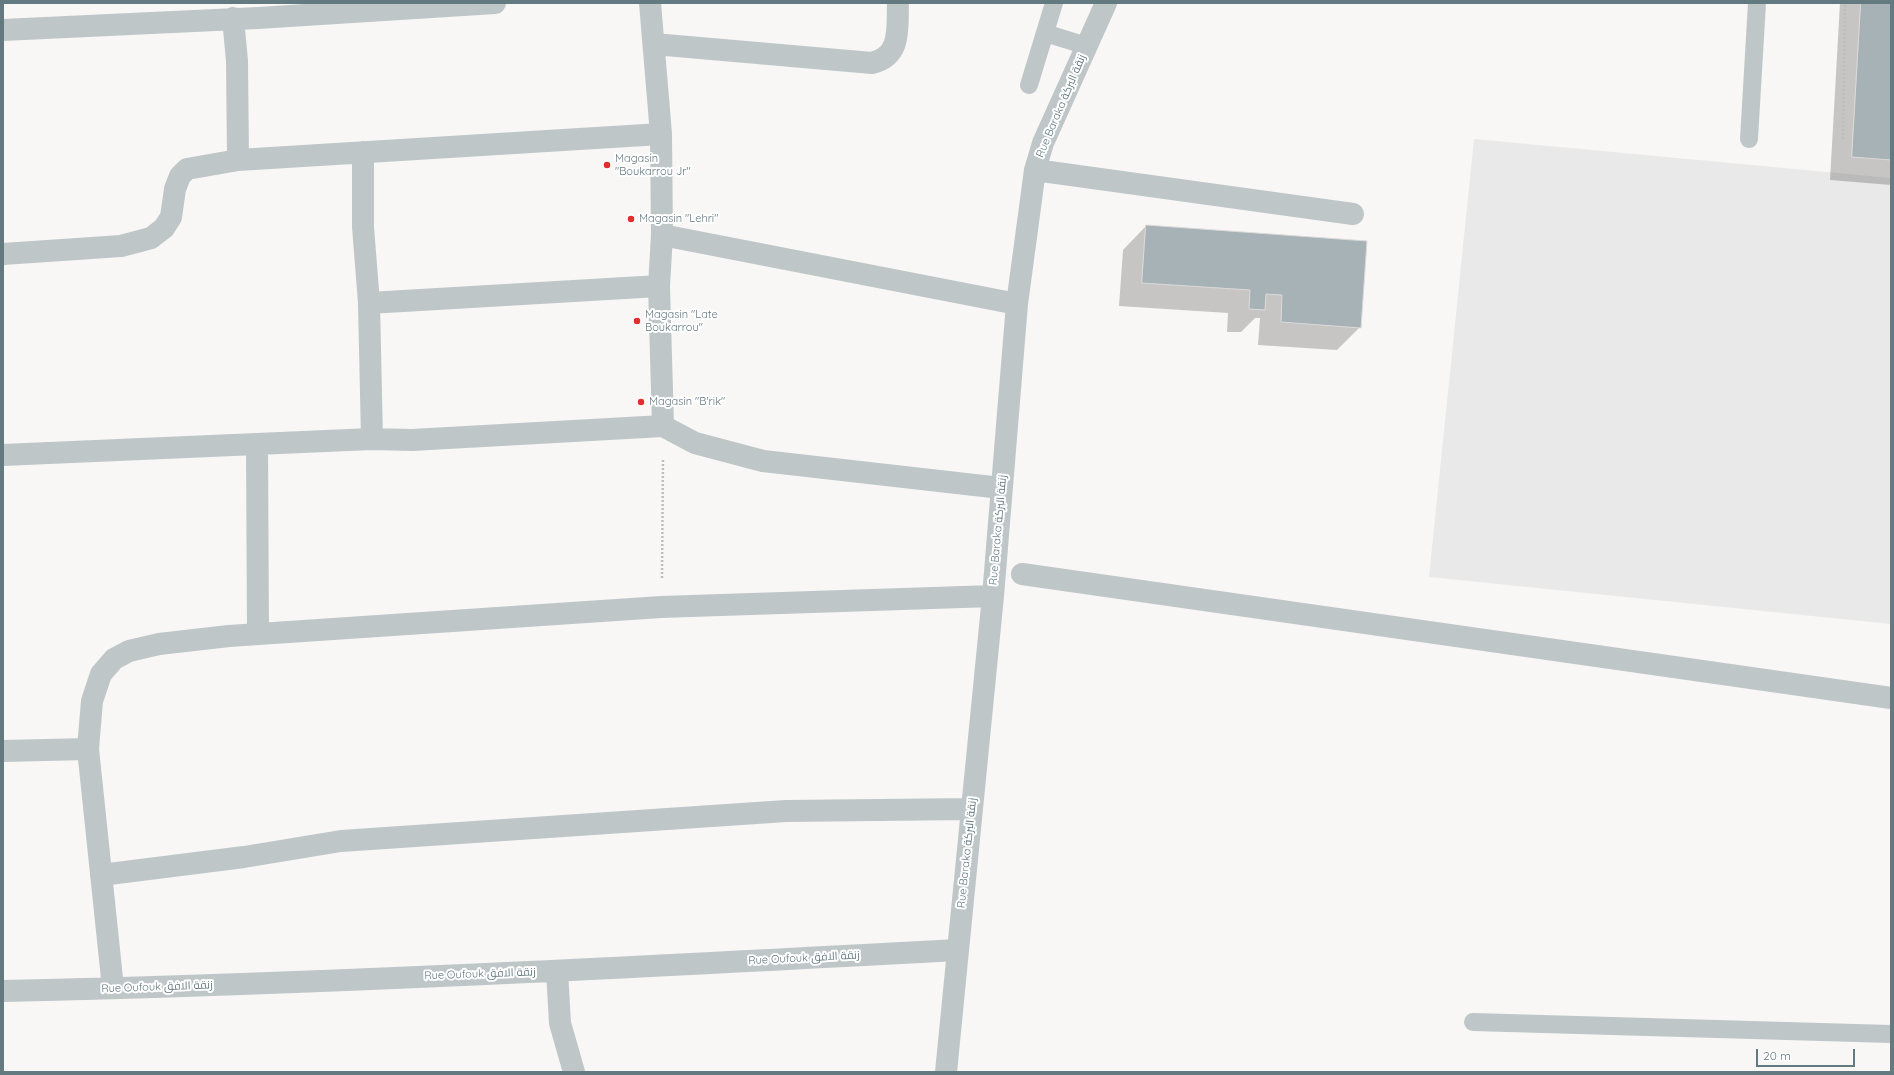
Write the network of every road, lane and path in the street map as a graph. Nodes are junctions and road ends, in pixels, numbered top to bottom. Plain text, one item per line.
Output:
1 (495, 3) edge
2 (898, 3) edge
3 (1054, 3) edge
4 (1106, 3) edge
5 (1757, 3) edge
6 (1845, 3) edge
7 (654, 4) edge
8 (258, 10) edge
9 (233, 18) junction
10 (3, 30) edge
11 (1045, 33) junction
12 (654, 44) junction
13 (1087, 46) junction
14 (1029, 85) dead end
15 (661, 134) junction
16 (1749, 139) dead end
17 (1843, 139) dead end
18 (363, 152) junction
19 (238, 160) junction
20 (1035, 170) junction
21 (1353, 214) dead end
22 (662, 235) junction
23 (3, 254) edge
24 (659, 286) junction
25 (370, 303) junction
26 (1017, 304) junction
27 (663, 426) junction
28 (372, 439) junction
29 (257, 444) junction
30 (3, 455) edge
31 (1001, 488) junction
32 (1022, 574) dead end
33 (993, 596) junction
34 (661, 607) junction
35 (258, 634) junction
36 (1891, 698) edge
37 (88, 749) junction
38 (3, 751) edge
39 (971, 809) junction
40 (101, 875) junction
41 (958, 950) junction
42 (557, 971) junction
43 (113, 988) junction
44 (3, 991) edge
45 (1473, 1022) dead end
46 (1891, 1034) edge
47 (574, 1072) edge
48 (946, 1072) edge

1 - 8 street
2 - 12 street
3 - 11 lane
4 - 13 street, Rue Baraka زنقة البركة
5 - 16 lane
6 - 17 path
7 - 12 street
8 - 9 street
9 - 10 street
9 - 19 street
11 - 13 lane
11 - 14 lane
12 - 15 street
13 - 20 street, Rue Baraka زنقة البركة
15 - 18 street
15 - 22 street
18 - 19 street
18 - 25 street
19 - 23 street
20 - 21 street
20 - 26 street, Rue Baraka زنقة البركة
22 - 24 street
22 - 26 street
24 - 25 street
24 - 27 street
25 - 28 street
26 - 31 street, Rue Baraka زنقة البركة
27 - 28 street
27 - 31 street
27 - 34 path
28 - 29 street
29 - 30 street
29 - 35 street
31 - 33 street, Rue Baraka زنقة البركة
32 - 36 street
33 - 34 street
33 - 39 street, Rue Baraka زنقة البركة
34 - 35 street
35 - 37 street
37 - 38 street
37 - 40 street
39 - 40 street
39 - 41 street, Rue Baraka زنقة البركة
40 - 43 street
41 - 42 street, Rue Oufouk زنقة الافق
41 - 48 street, Rue Baraka زنقة البركة
42 - 43 street, Rue Oufouk زنقة الافق
42 - 47 street
43 - 44 street, Rue Oufouk زنقة الافق
45 - 46 lane

